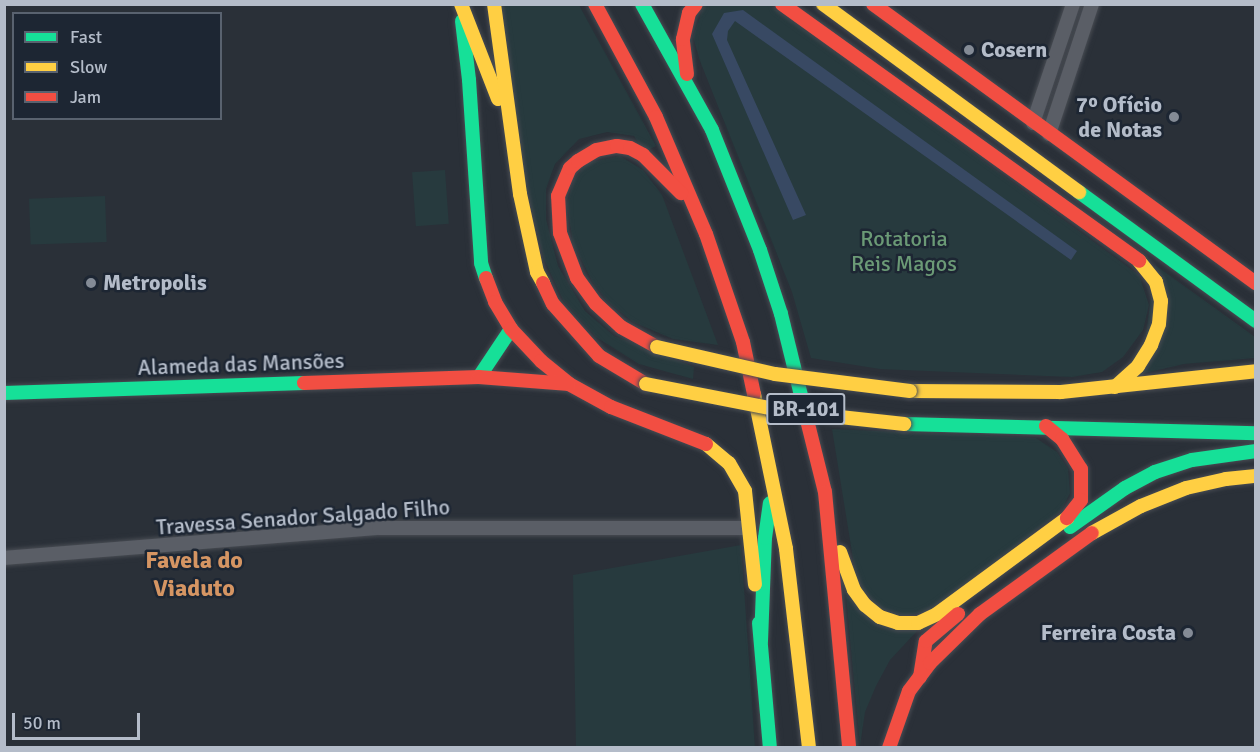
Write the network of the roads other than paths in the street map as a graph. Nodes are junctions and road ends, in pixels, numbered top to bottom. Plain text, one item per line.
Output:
1 (461, 4) edge
2 (494, 4) edge
3 (595, 4) edge
4 (642, 4) edge
5 (696, 4) edge
6 (782, 4) edge
7 (823, 4) edge
8 (873, 4) edge
9 (1073, 4) edge
10 (1092, 4) edge
11 (690, 89) junction
12 (1034, 123) junction
13 (1049, 134) junction
14 (513, 139) junction
15 (695, 209) junction
16 (1256, 283) edge
17 (1256, 321) edge
18 (511, 329) junction
19 (1256, 371) edge
20 (479, 377) junction
21 (568, 384) junction
22 (1115, 387) junction
23 (4, 393) edge
24 (1046, 426) junction
25 (1256, 433) edge
26 (1256, 452) edge
27 (1256, 476) edge
28 (773, 485) junction
29 (825, 492) junction
30 (749, 528) junction
31 (4, 558) edge
32 (761, 641) junction
33 (920, 676) junction
34 (770, 747) edge
35 (809, 747) edge
36 (849, 747) edge
37 (889, 747) edge

1 - 14 main road
1 - 18 main road
2 - 14 main road
3 - 15 main road, BR-101
4 - 11 main road, BR-101
5 - 11 main road
6 - 22 main road
7 - 17 main road
8 - 12 main road
9 - 12 street
10 - 13 street
11 - 29 main road, BR-101
12 - 13 main road
13 - 16 main road
14 - 24 main road, bridge
15 - 22 main road, bridge
15 - 28 main road, BR-101
18 - 20 main road
18 - 21 main road
19 - 22 main road
20 - 21 main road, Alameda das Mansões
20 - 23 main road, Alameda das Mansões
21 - 30 main road
24 - 25 main road
24 - 29 main road
26 - 33 main road
27 - 33 main road
28 - 32 main road
28 - 35 main road, BR-101
29 - 36 main road, BR-101
30 - 31 street, Travessa Senador Salgado Filho
30 - 32 main road
32 - 34 main road
33 - 37 main road

